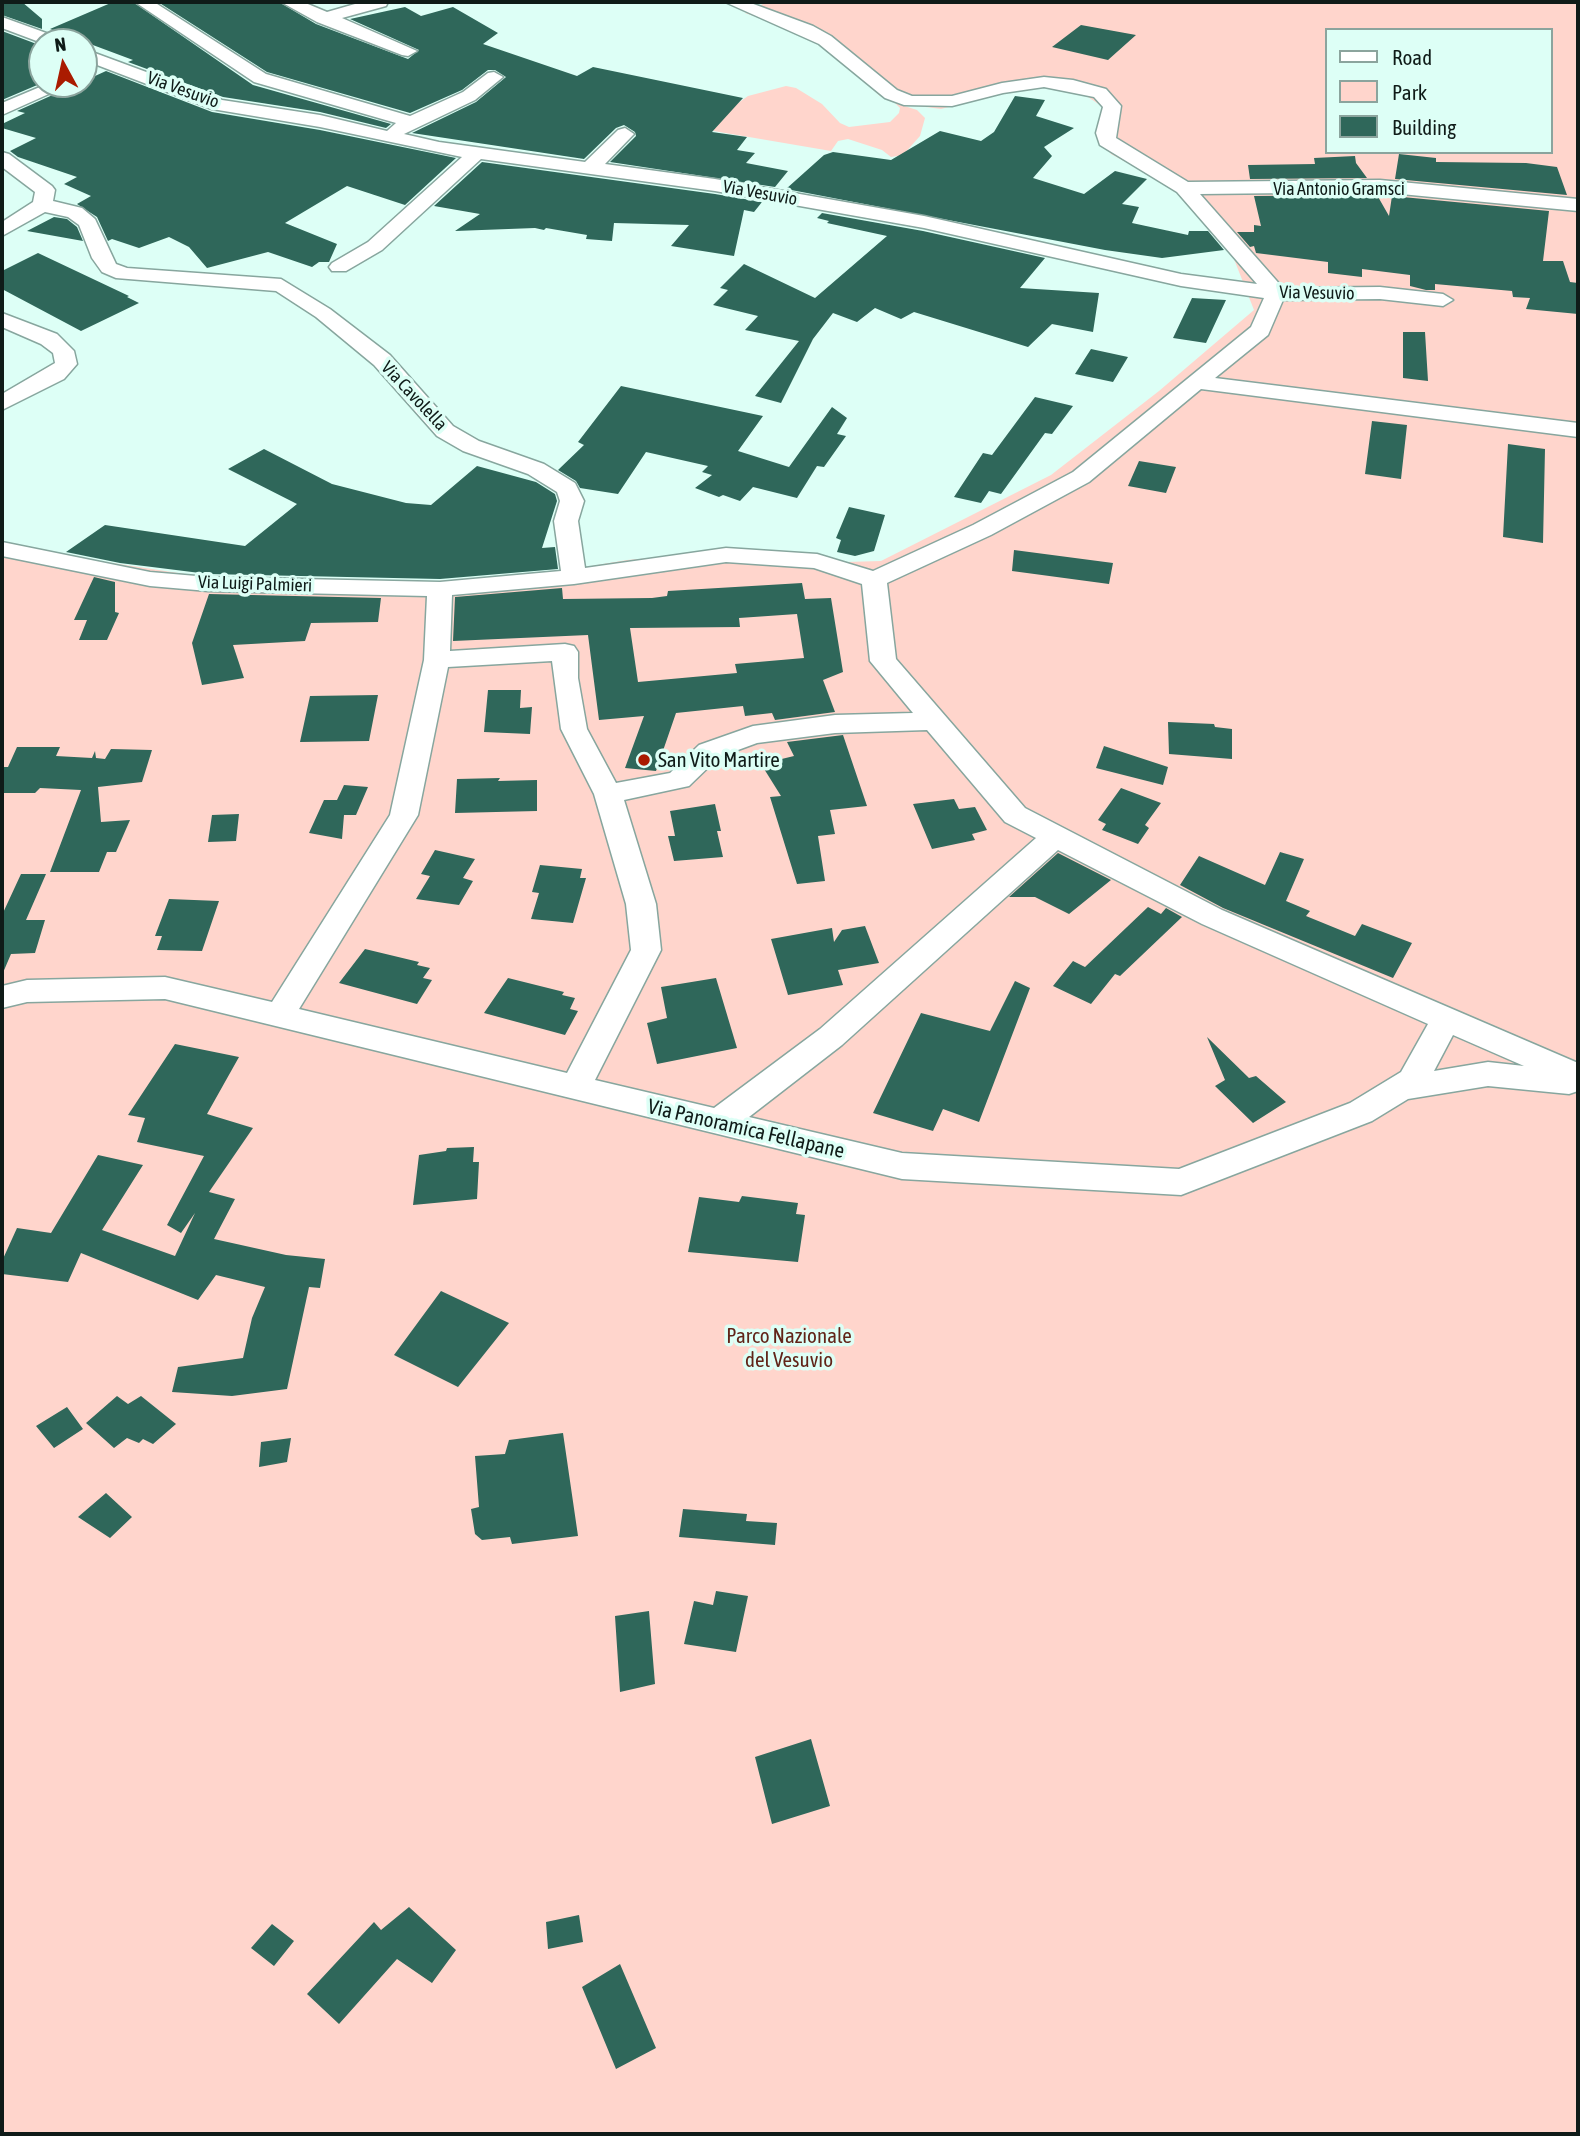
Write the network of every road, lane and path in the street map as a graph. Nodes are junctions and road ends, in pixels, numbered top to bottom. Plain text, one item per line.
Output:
1 (143, 2) edge
2 (289, 2) edge
3 (380, 2) edge
4 (743, 3) edge
5 (323, 18) junction
6 (2, 22) edge
7 (28, 32) edge
8 (408, 51) dead end
9 (98, 59) edge
10 (109, 63) junction
11 (98, 68) edge
12 (494, 77) dead end
13 (30, 98) edge
14 (2, 110) edge
15 (411, 122) junction
16 (625, 134) dead end
17 (386, 137) junction
18 (477, 153) junction
19 (2, 158) edge
20 (590, 168) junction
21 (1184, 187) junction
22 (42, 205) junction
23 (1578, 205) edge
24 (2, 230) edge
25 (1246, 260) junction
26 (339, 267) dead end
27 (1192, 281) junction
28 (1276, 293) junction
29 (1443, 300) dead end
30 (2, 319) edge
31 (1196, 382) junction
32 (2, 404) edge
33 (1578, 430) edge
34 (2, 549) edge
35 (574, 576) junction
36 (874, 580) junction
37 (440, 589) junction
38 (437, 660) junction
39 (934, 721) junction
40 (608, 794) junction
41 (1057, 835) junction
42 (2, 997) edge
43 (280, 1015) junction
44 (1446, 1020) junction
45 (1578, 1076) edge
46 (1578, 1084) edge
47 (575, 1088) junction
48 (1400, 1088) junction
49 (719, 1122) junction

1 - 15 street
2 - 5 street
3 - 5 street
4 - 21 street
5 - 8 street
6 - 7 street
9 - 10 street, Via Vesuvio
10 - 11 street
10 - 17 street, Via Vesuvio
12 - 15 street
13 - 14 street
15 - 17 street
16 - 20 street
17 - 18 street, Via Vesuvio
18 - 20 street, Via Vesuvio
18 - 26 street
19 - 22 street
20 - 27 street, Via Vesuvio
21 - 23 street, Via Antonio Gramsci
21 - 25 street
22 - 24 street
22 - 35 street, Via Cavolella
25 - 27 street
25 - 28 street
27 - 28 street, Via Vesuvio
28 - 29 street, Via Vesuvio
28 - 31 street
30 - 32 street
31 - 33 street
31 - 36 street
34 - 37 street, Via Luigi Palmieri
35 - 36 street
35 - 37 street
36 - 39 street
37 - 38 street
38 - 40 street
38 - 43 street
39 - 40 street
39 - 41 street
40 - 47 street
41 - 44 street
41 - 49 street
42 - 43 street, Via Panoramica Fellapane
43 - 47 street, Via Panoramica Fellapane
44 - 45 street
44 - 48 street, Via Panoramica Fellapane
46 - 48 street
47 - 49 street, Via Panoramica Fellapane
48 - 49 street, Via Panoramica Fellapane

